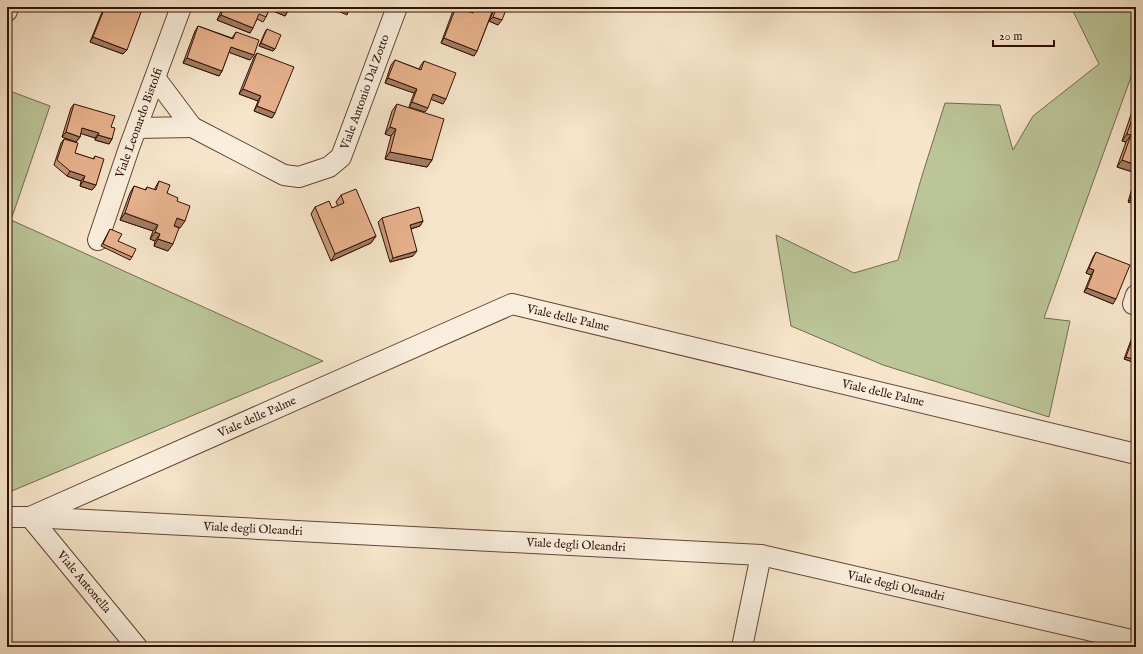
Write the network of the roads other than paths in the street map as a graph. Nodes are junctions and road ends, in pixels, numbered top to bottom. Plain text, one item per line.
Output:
1 (8, 7) edge
2 (182, 7) edge
3 (397, 7) edge
4 (7, 11) edge
5 (156, 79) junction
6 (192, 127) junction
7 (136, 128) junction
8 (98, 240) dead end
9 (1136, 454) edge
10 (7, 517) edge
11 (30, 517) junction
12 (761, 554) junction
13 (1136, 641) edge
14 (137, 647) edge
15 (742, 647) edge

1 - 4 street
2 - 5 street, Viale Leonardo Bistolfi
3 - 6 street, Viale Antonio Dal Zotto
5 - 6 street, Viale Antonio Dal Zotto
5 - 7 street, Viale Leonardo Bistolfi
6 - 7 street, Viale Antonio Dal Zotto
7 - 8 street, Viale Leonardo Bistolfi
9 - 11 street, Viale delle Palme
10 - 11 street, Viale degli Oleandri
11 - 12 street, Viale degli Oleandri
11 - 14 street, Viale Antonella
12 - 13 street, Viale degli Oleandri
12 - 15 street

